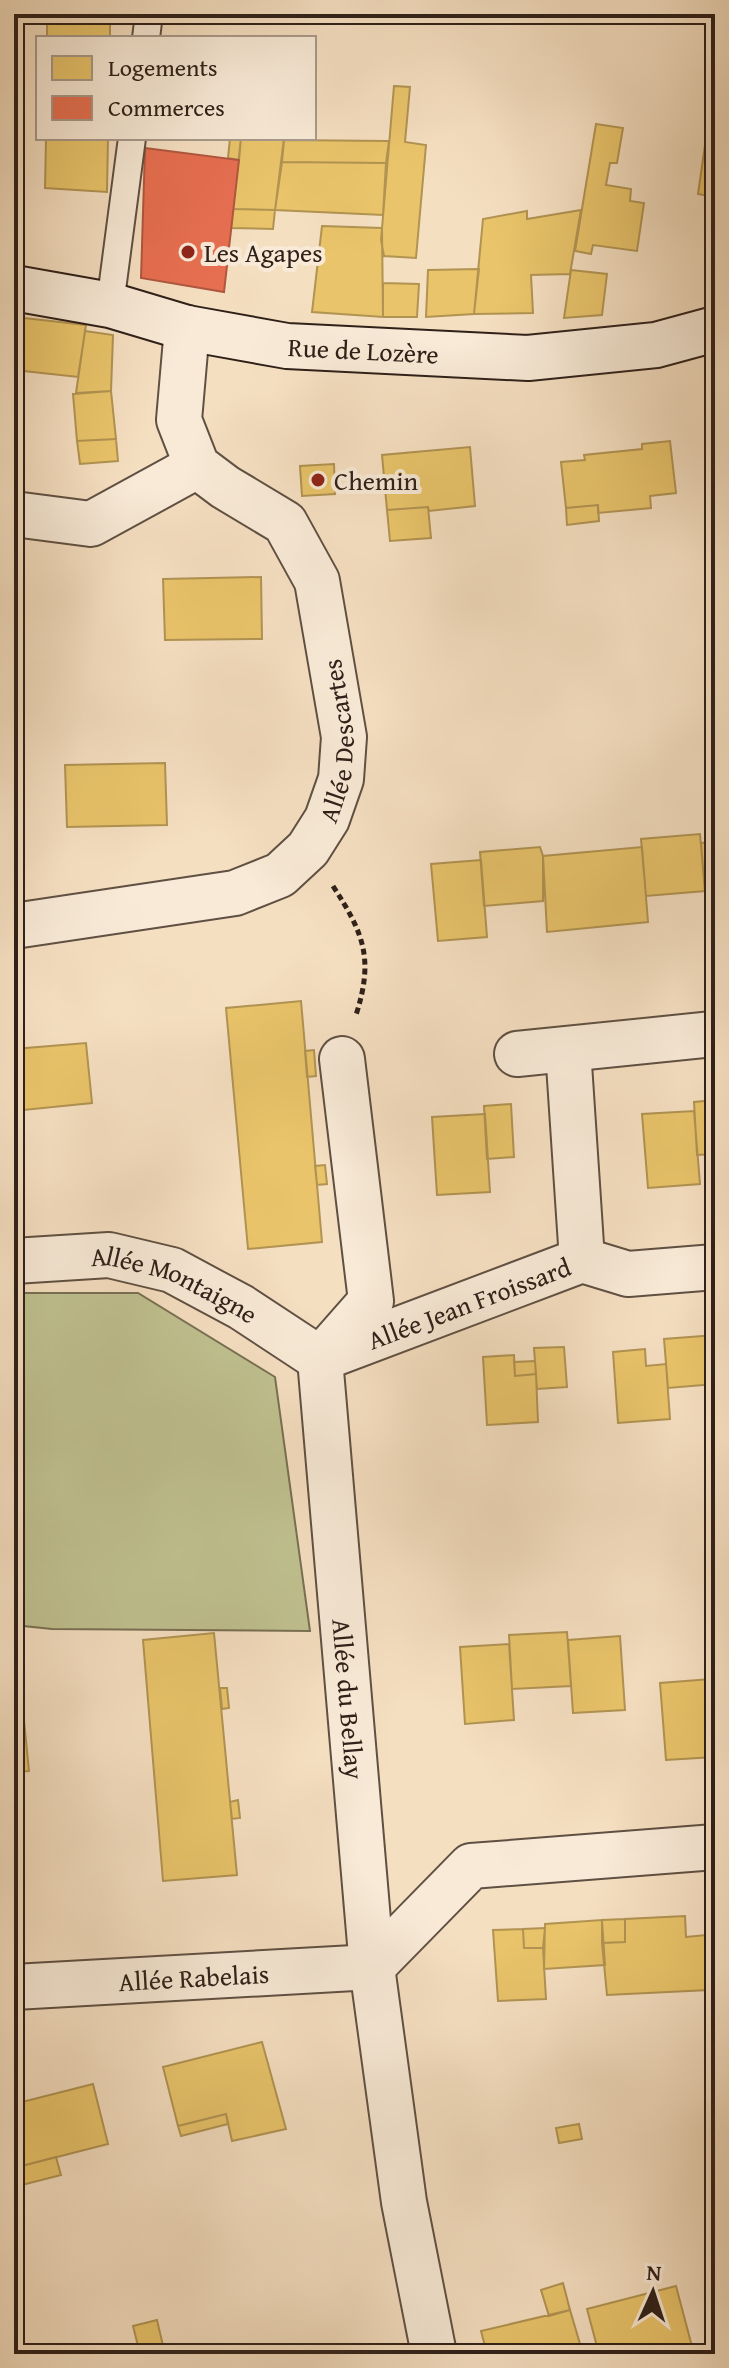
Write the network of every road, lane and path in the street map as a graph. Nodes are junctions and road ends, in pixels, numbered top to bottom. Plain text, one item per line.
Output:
1 (149, 14) edge
2 (146, 36) edge
3 (132, 140) edge
4 (14, 288) edge
5 (110, 305) junction
6 (187, 328) junction
7 (715, 329) edge
8 (197, 466) junction
9 (14, 514) edge
10 (308, 849) junction
11 (14, 926) edge
12 (713, 1034) edge
13 (568, 1049) junction
14 (517, 1054) dead end
15 (342, 1059) joint
16 (582, 1260) junction
17 (14, 1261) edge
18 (715, 1267) edge
19 (320, 1359) junction
20 (715, 1847) edge
21 (372, 1967) junction
22 (14, 1987) edge
23 (434, 2354) edge

1 - 2 lane
3 - 5 lane
4 - 5 street, Rue de Lozère
5 - 6 street, Rue de Lozère
6 - 7 street, Rue de Lozère
6 - 8 street
8 - 9 street
8 - 10 street, Allée Descartes
10 - 11 street, Allée Descartes
10 - 15 path
12 - 13 street
13 - 14 street
13 - 16 street
15 - 19 street
16 - 18 street, Allée Jean Froissard
16 - 19 street, Allée Jean Froissard
17 - 19 street, Allée Montaigne
19 - 21 street, Allée du Bellay
20 - 21 street
21 - 22 street, Allée Rabelais
21 - 23 street, Allée du Bellay

